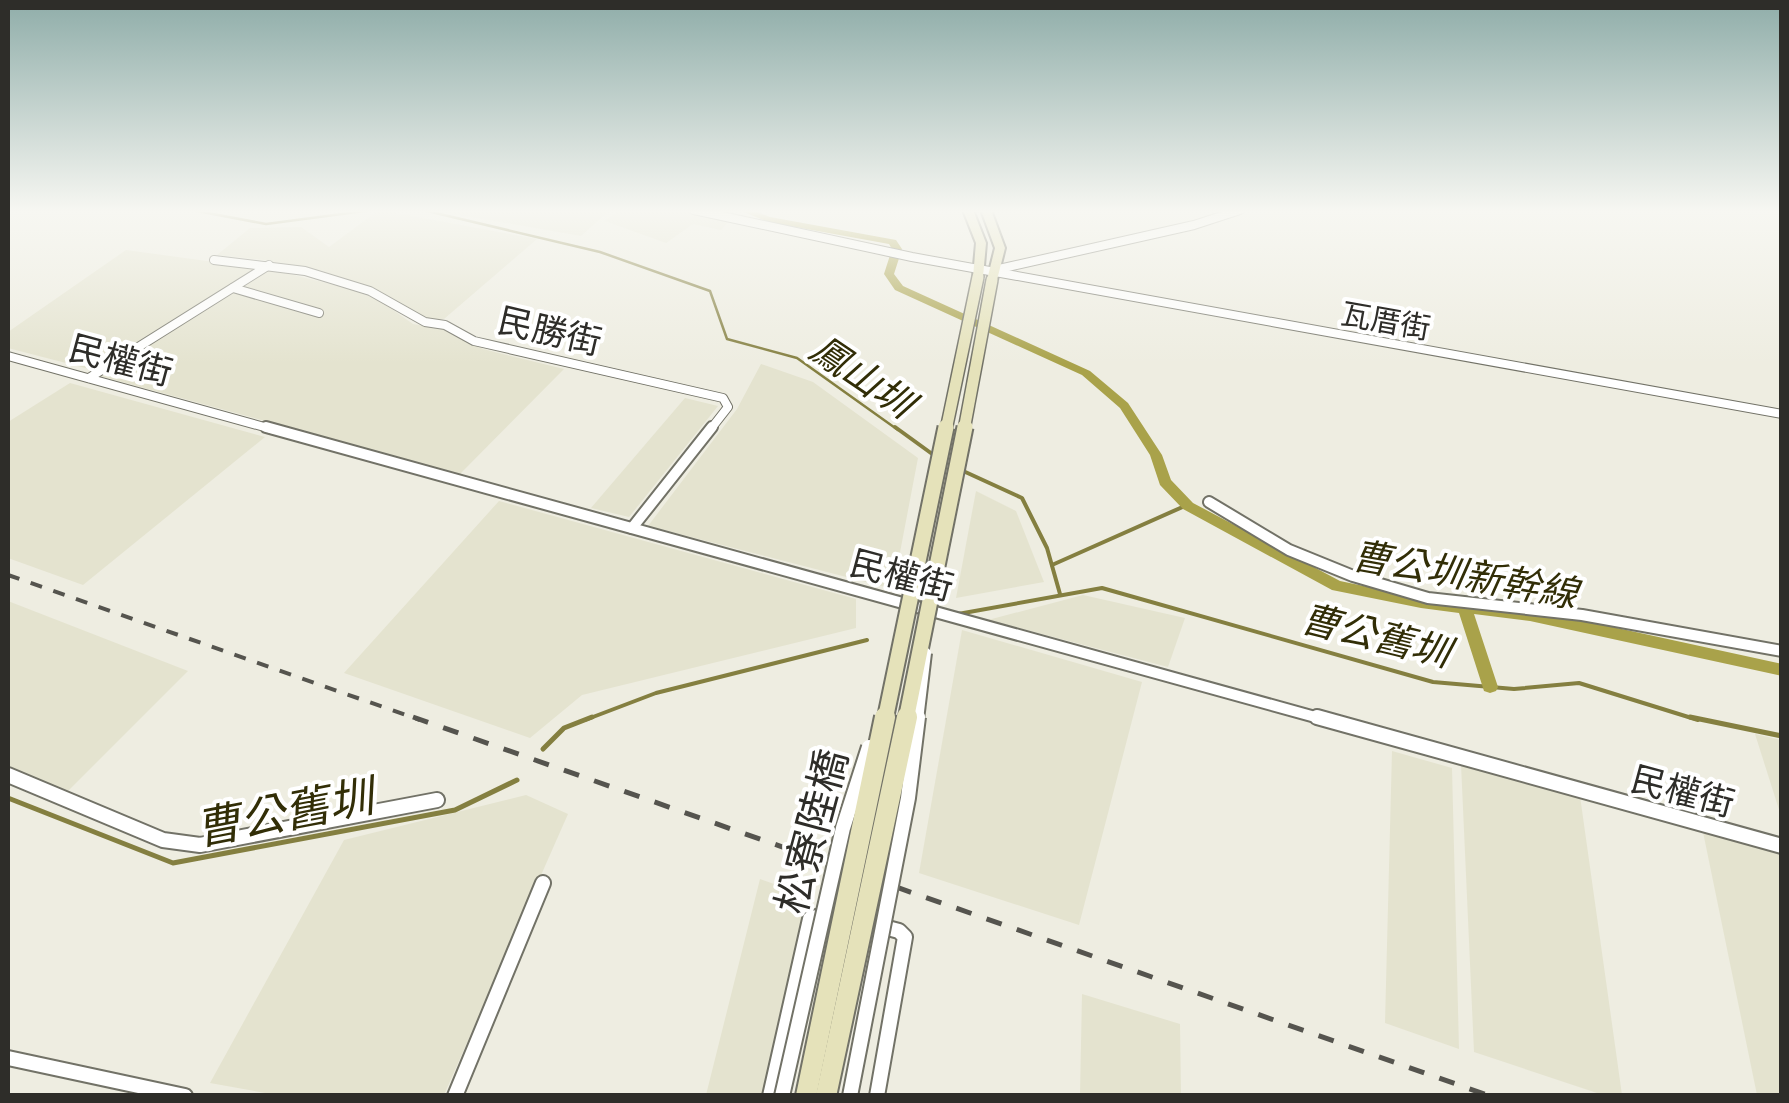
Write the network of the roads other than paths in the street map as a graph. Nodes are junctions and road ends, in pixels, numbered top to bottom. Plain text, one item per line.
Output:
1 (231, 261) edge
2 (935, 261) edge
3 (984, 261) edge
4 (993, 261) edge
5 (1040, 261) edge
6 (270, 265) junction
7 (986, 274) junction
8 (233, 288) junction
9 (319, 313) dead end
10 (8, 356) edge
11 (88, 378) junction
12 (1782, 414) edge
13 (1209, 502) dead end
14 (632, 528) junction
15 (915, 587) junction
16 (934, 591) junction
17 (1782, 651) edge
18 (10, 780) edge
19 (437, 800) dead end
20 (1782, 846) edge
21 (544, 883) dead end
22 (8, 1058) edge
23 (185, 1096) edge
24 (455, 1096) edge
25 (770, 1096) edge
26 (782, 1096) edge
27 (806, 1096) edge
28 (826, 1096) edge
29 (850, 1096) edge
30 (877, 1096) edge

1 - 6 street, 民勝街
2 - 7 street, 瓦厝街
3 - 7 street
4 - 7 street
5 - 7 street
6 - 8 street
6 - 14 street, 民勝街
7 - 12 street, 瓦厝街
7 - 15 street, 松寮陸橋, bridge
7 - 16 street, 松寮陸橋, bridge
8 - 9 street
8 - 11 street
10 - 11 street, 民權街
11 - 14 street, 民權街
13 - 17 street
14 - 20 street, 民權街
15 - 26 street, 松寮陸橋, bridge
15 - 27 street, 松寮陸橋, bridge
16 - 28 street, 松寮陸橋, bridge
16 - 29 street, 松寮陸橋, bridge
18 - 19 street
21 - 24 street
22 - 23 street
25 - 30 street

